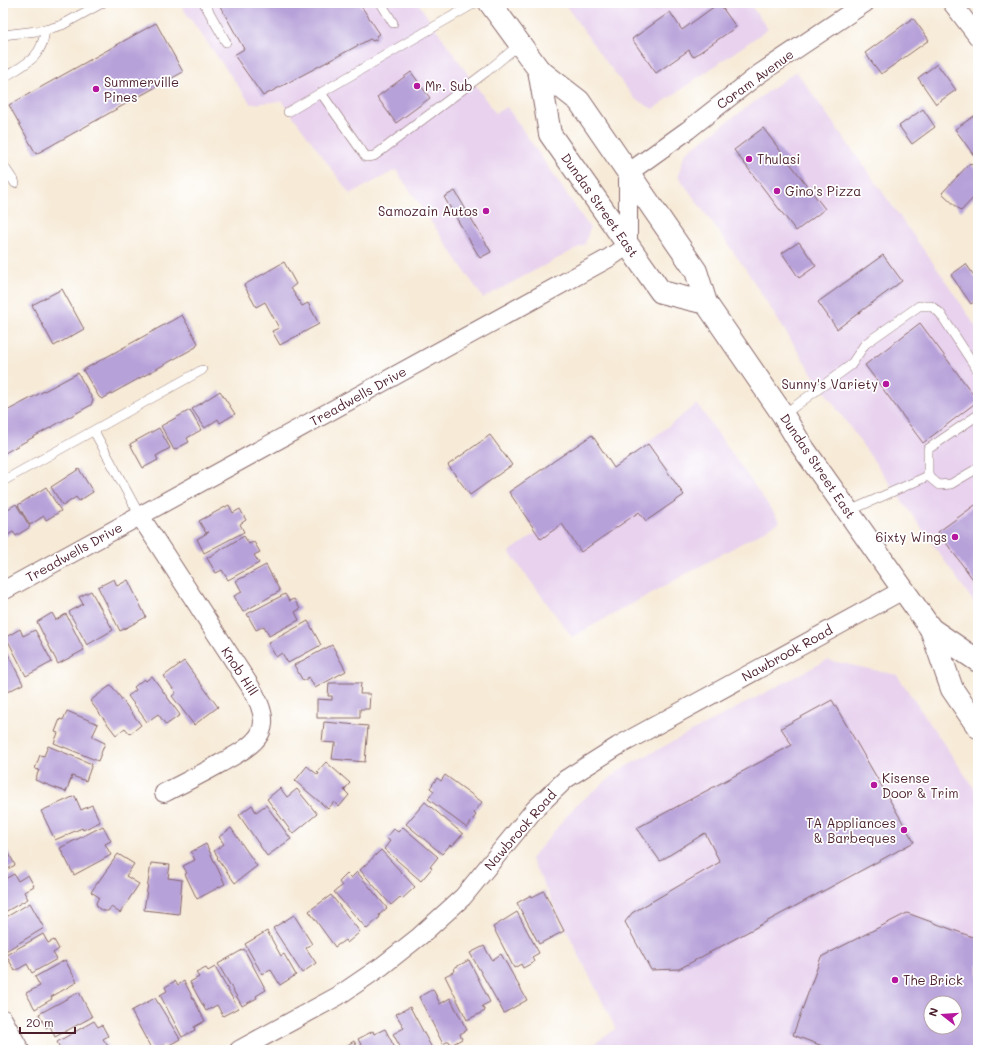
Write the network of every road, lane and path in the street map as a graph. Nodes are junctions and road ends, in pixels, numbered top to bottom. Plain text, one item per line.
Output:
1 (102, 3) edge
2 (204, 3) edge
3 (381, 3) edge
4 (475, 3) edge
5 (490, 3) edge
6 (865, 3) edge
7 (952, 3) edge
8 (393, 23) dead end
9 (45, 30) junction
10 (3, 35) edge
11 (978, 37) edge
12 (226, 42) dead end
13 (520, 44) junction
14 (539, 70) junction
15 (3, 78) edge
16 (321, 93) junction
17 (288, 112) dead end
18 (3, 165) edge
19 (628, 173) junction
20 (15, 184) dead end
21 (628, 245) junction
22 (706, 303) junction
23 (202, 370) dead end
24 (978, 371) edge
25 (783, 415) junction
26 (978, 415) edge
27 (94, 431) junction
28 (978, 468) edge
29 (928, 476) junction
30 (3, 481) edge
31 (849, 511) junction
32 (140, 516) junction
33 (3, 590) edge
34 (903, 590) junction
35 (931, 629) junction
36 (978, 661) edge
37 (978, 727) edge
38 (164, 793) dead end
39 (3, 1019) edge
40 (20, 1050) edge
41 (239, 1050) edge

1 - 9 lane
2 - 12 lane
3 - 8 lane
4 - 16 lane
5 - 13 main road, Dundas Street East
6 - 19 street, Coram Avenue
7 - 11 street
9 - 10 lane
9 - 15 lane
13 - 14 main road, Dundas Street East
13 - 16 lane
14 - 19 main road, Dundas Street East
14 - 21 main road, Dundas Street East
16 - 17 lane
18 - 20 lane
19 - 21 street
19 - 22 main road, Dundas Street East
21 - 22 main road, Dundas Street East
21 - 32 street, Treadwells Drive
22 - 25 main road, Dundas Street East
23 - 27 lane
24 - 25 lane
25 - 31 main road, Dundas Street East
26 - 29 lane
27 - 30 lane
27 - 32 lane
28 - 29 lane
29 - 31 lane
31 - 34 main road, Dundas Street East
32 - 33 street, Treadwells Drive
32 - 38 street, Knob Hill
34 - 35 main road, Dundas Street East
34 - 41 street, Nawbrook Road
35 - 36 main road, Dundas Street East
35 - 37 main road, Dundas Street East
39 - 40 street

